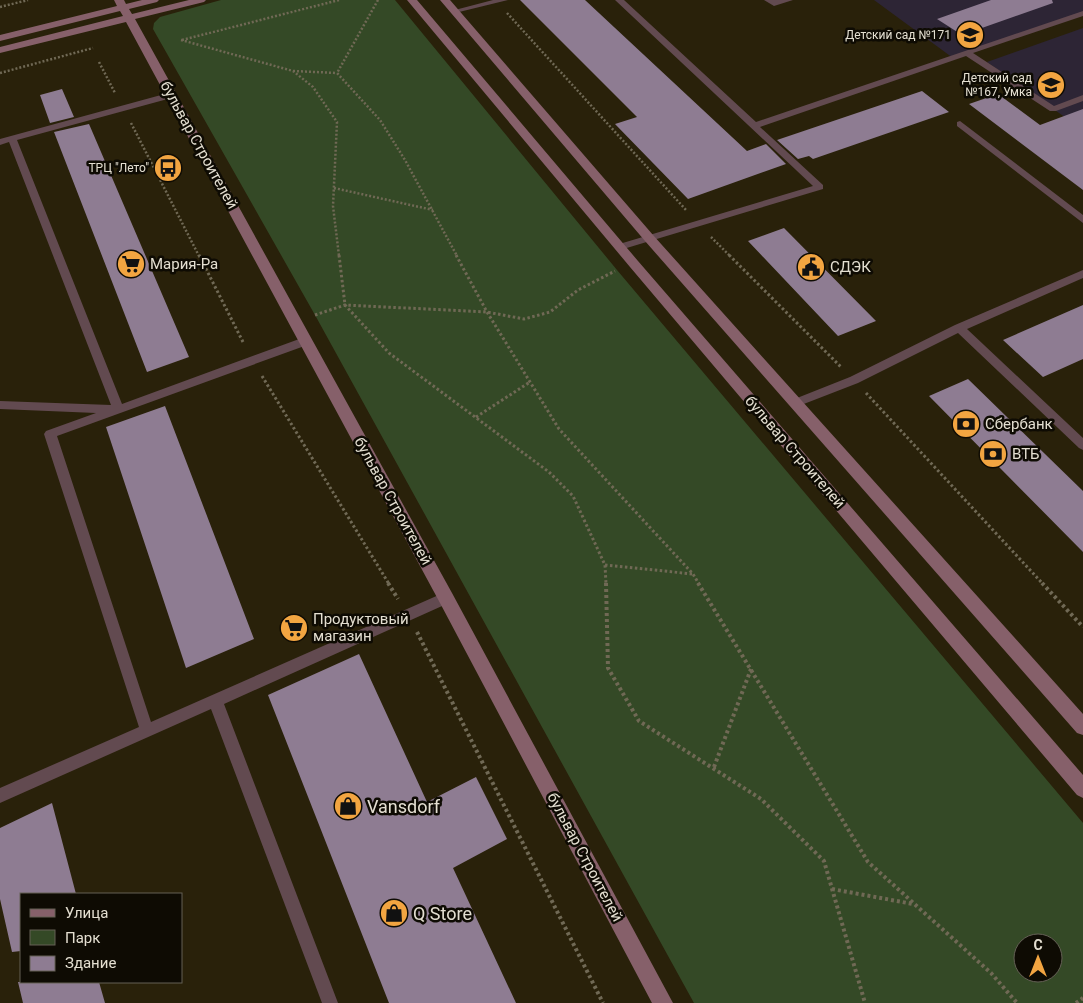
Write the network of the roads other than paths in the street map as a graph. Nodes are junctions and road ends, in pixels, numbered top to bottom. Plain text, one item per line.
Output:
1 (154, 0) edge
2 (202, 0) edge
3 (412, 0) edge
4 (445, 0) edge
5 (619, 0) edge
6 (768, 0) edge
7 (789, 0) edge
8 (500, 1) edge
9 (124, 9) edge
10 (455, 11) junction
11 (1083, 13) edge
12 (0, 38) edge
13 (0, 50) edge
14 (967, 53) junction
15 (172, 95) junction
16 (1083, 98) edge
17 (960, 124) dead end
18 (753, 126) junction
19 (12, 138) junction
20 (0, 142) edge
21 (1083, 220) edge
22 (649, 238) junction
23 (620, 247) junction
24 (1083, 274) edge
25 (959, 328) junction
26 (306, 341) junction
27 (796, 403) junction
28 (0, 405) edge
29 (119, 410) junction
30 (1083, 445) edge
31 (446, 598) junction
32 (215, 700) junction
33 (1083, 727) edge
34 (147, 731) junction
35 (1083, 789) edge
36 (0, 796) edge
37 (330, 1003) edge
38 (663, 1003) edge

1 - 9 main road
2 - 9 main road
3 - 23 main road, бульвар Строителей
4 - 10 main road
5 - 18 lane
6 - 7 lane
8 - 10 lane
9 - 12 main road
9 - 13 main road
9 - 15 main road, бульвар Строителей
10 - 22 main road
11 - 14 lane
14 - 16 lane
14 - 18 lane
15 - 19 lane
15 - 26 main road, бульвар Строителей
17 - 21 lane
18 - 22 lane
19 - 20 lane
19 - 29 lane
22 - 23 lane
22 - 27 main road
23 - 35 main road, бульвар Строителей
24 - 25 lane
25 - 27 lane
25 - 30 lane
26 - 29 lane
26 - 31 main road, бульвар Строителей
27 - 33 main road
28 - 29 lane
29 - 34 lane
31 - 32 lane
31 - 38 main road, бульвар Строителей
32 - 34 lane
32 - 37 lane
34 - 36 lane

